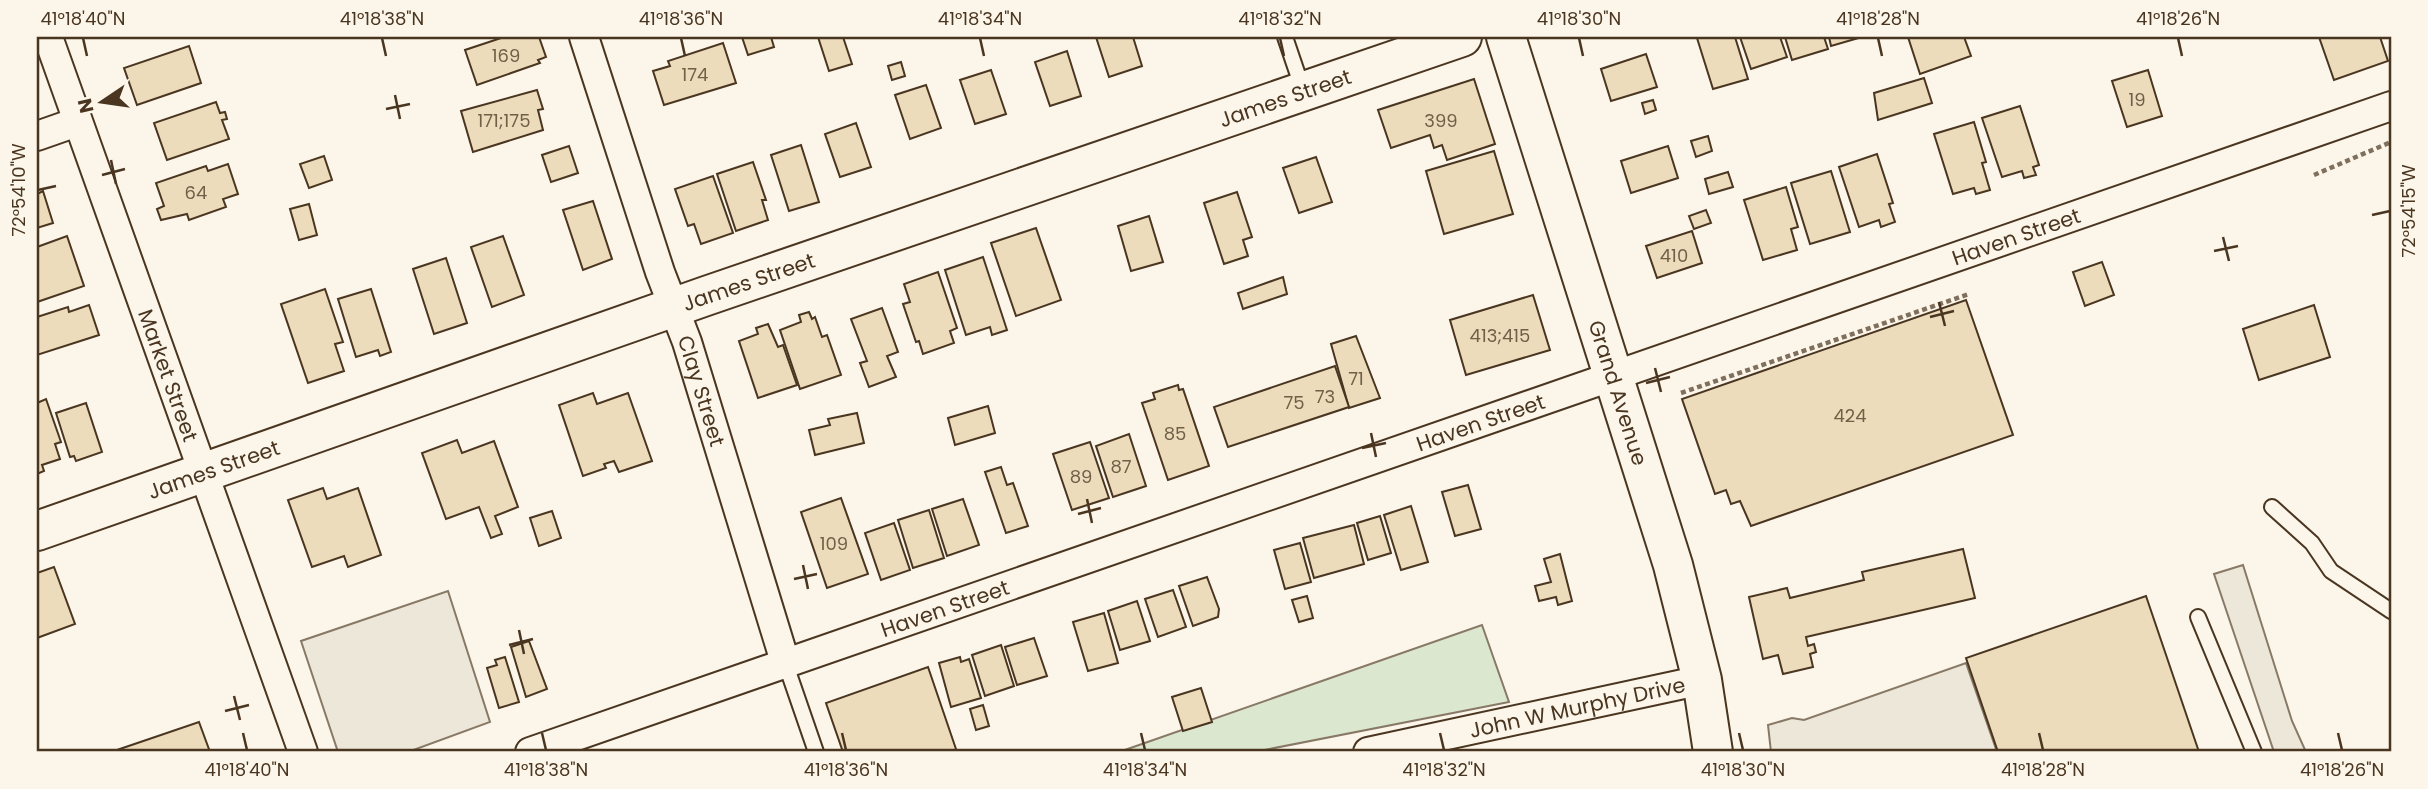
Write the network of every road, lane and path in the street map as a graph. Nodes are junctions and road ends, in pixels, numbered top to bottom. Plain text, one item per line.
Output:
1 (48, 37) edge
2 (584, 37) edge
3 (1285, 37) edge
4 (1462, 37) edge
5 (1506, 37) edge
6 (1304, 91) junction
7 (2391, 106) edge
8 (77, 122) junction
9 (37, 136) edge
10 (2391, 142) edge
11 (2314, 175) dead end
12 (1969, 294) dead end
13 (673, 308) junction
14 (1615, 377) junction
15 (1681, 393) dead end
16 (205, 472) junction
17 (2272, 507) dead end
18 (37, 531) edge
19 (2391, 611) edge
20 (2198, 617) dead end
21 (786, 665) junction
22 (1702, 680) junction
23 (303, 752) edge
24 (530, 752) edge
25 (816, 752) edge
26 (1368, 752) edge
27 (1713, 752) edge
28 (2254, 752) edge

1 - 8 street, Market Street
2 - 13 street, Clay Street
3 - 6 lane
4 - 6 street, James Street
5 - 14 street, Grand Avenue
6 - 13 street, James Street
7 - 14 street, Haven Street
8 - 9 street
8 - 16 street, Market Street
10 - 11 path
12 - 15 path
13 - 16 street, James Street
13 - 21 street, Clay Street
14 - 21 street, Haven Street
14 - 22 street, Grand Avenue
16 - 18 street, James Street
16 - 23 street, Market Street
17 - 19 lane
20 - 28 lane
21 - 24 street, Haven Street
21 - 25 lane
22 - 26 street, John W Murphy Drive
22 - 27 street, Grand Avenue

